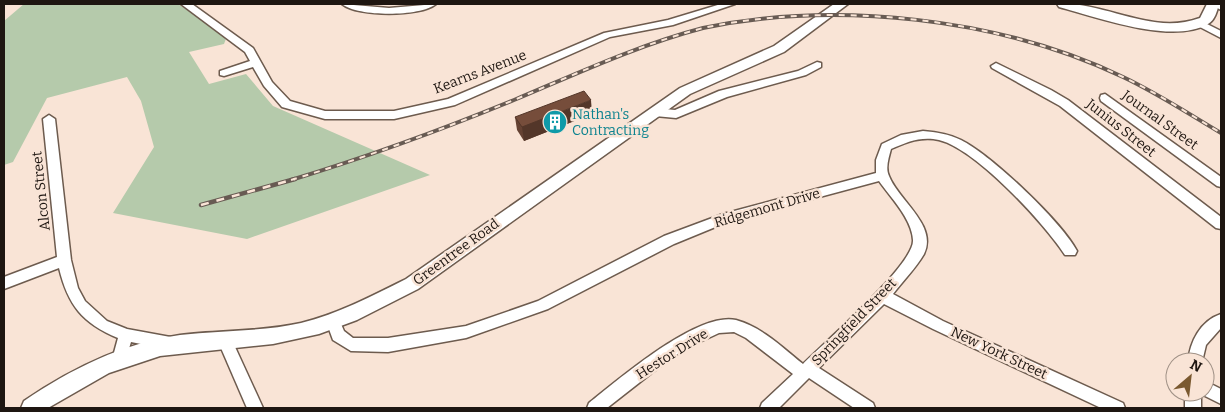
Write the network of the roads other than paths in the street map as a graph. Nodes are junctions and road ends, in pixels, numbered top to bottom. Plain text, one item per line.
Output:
1 (186, 4) edge
2 (347, 4) edge
3 (431, 4) edge
4 (730, 4) edge
5 (842, 4) edge
6 (1063, 4) edge
7 (1214, 4) edge
8 (1221, 7) edge
9 (1198, 23) junction
10 (1221, 35) edge
11 (255, 63) junction
12 (817, 66) dead end
13 (996, 66) dead end
14 (224, 73) dead end
15 (1105, 98) dead end
16 (655, 112) junction
17 (49, 119) dead end
18 (882, 176) junction
19 (1221, 183) edge
20 (1221, 224) edge
21 (1070, 251) dead end
22 (64, 260) junction
23 (4, 283) edge
24 (883, 296) junction
25 (1221, 320) edge
26 (333, 321) junction
27 (126, 335) junction
28 (226, 341) junction
29 (178, 344) junction
30 (1196, 352) edge
31 (119, 360) junction
32 (806, 371) junction
33 (31, 408) edge
34 (256, 408) edge
35 (595, 408) edge
36 (768, 408) edge
37 (867, 408) edge
38 (1117, 408) edge

1 - 11 street, Kearns Avenue
2 - 3 street
4 - 11 street, Kearns Avenue
5 - 16 main road, Greentree Road
6 - 9 main road
7 - 8 street
7 - 9 main road
9 - 10 street
11 - 14 street
12 - 16 street
13 - 20 street, Junius Street
15 - 19 street, Journal Street
16 - 26 main road, Greentree Road
17 - 22 street, Alcon Street
18 - 21 street
18 - 24 street, Springfield Street
18 - 26 street, Ridgemont Drive
22 - 23 street
22 - 27 street, Alcon Street
24 - 32 street, Springfield Street
24 - 38 street, New York Street
25 - 30 street
26 - 28 main road, Greentree Road
27 - 29 street, Alcon Street
27 - 31 street
28 - 29 main road, Greentree Road
28 - 34 street
29 - 31 main road, Greentree Road
31 - 33 main road, Greentree Road
32 - 35 street, Hestor Drive
32 - 36 street, Springfield Street
32 - 37 street, Hestor Drive

